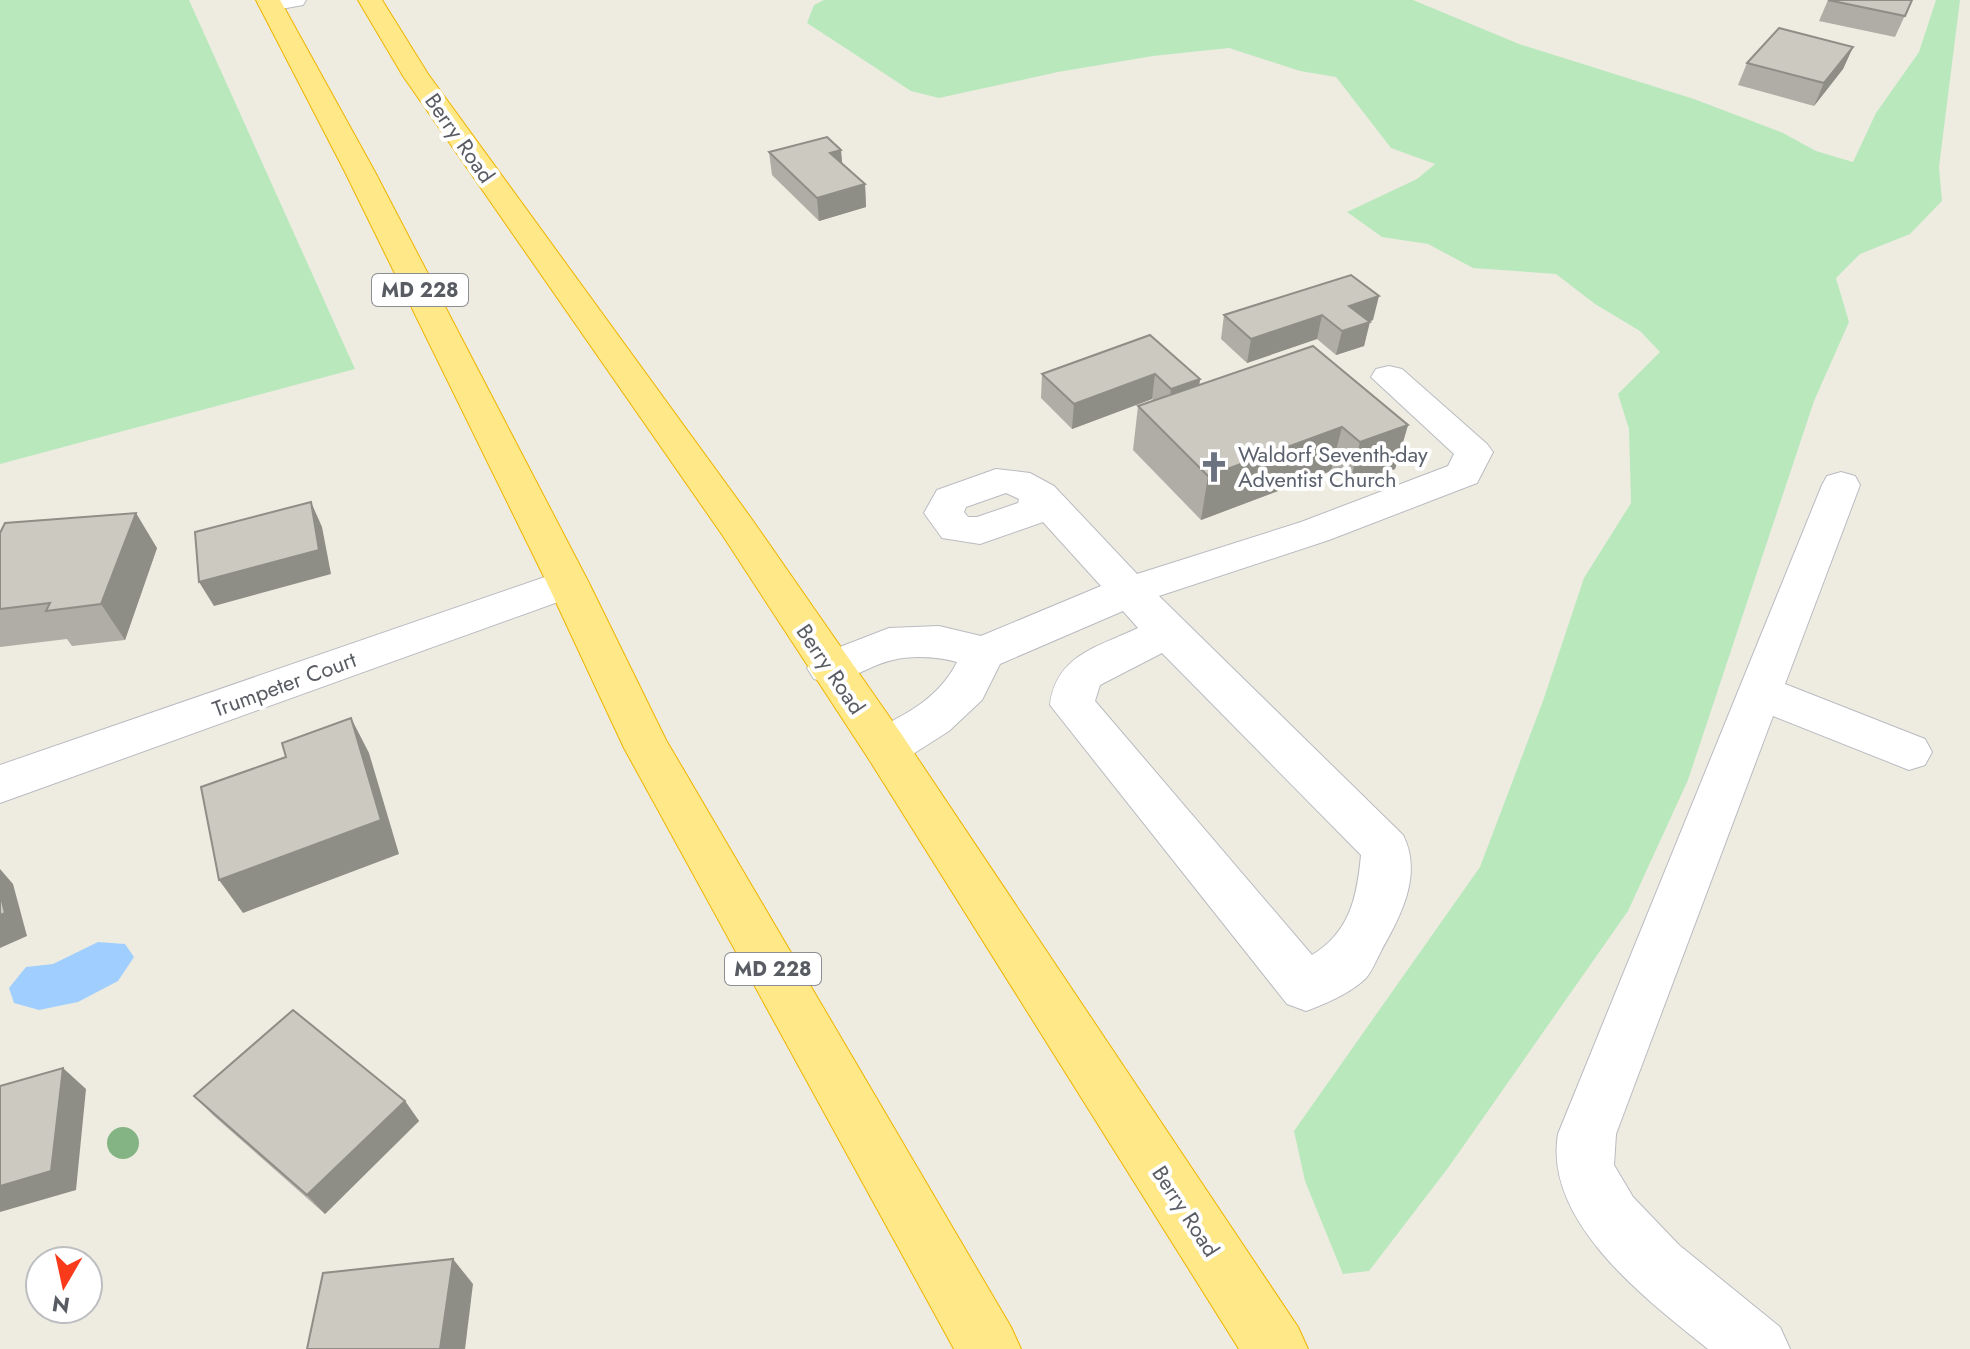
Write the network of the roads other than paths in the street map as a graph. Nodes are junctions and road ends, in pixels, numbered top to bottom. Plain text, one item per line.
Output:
1 (370, 0) edge
2 (277, 1) edge
3 (1389, 377) dead end
4 (1841, 485) dead end
5 (1040, 495) dead end
6 (568, 583) junction
7 (1129, 591) junction
8 (1167, 632) junction
9 (984, 653) junction
10 (829, 668) junction
11 (1760, 692) junction
12 (886, 748) junction
13 (1909, 752) dead end
14 (0, 784) edge
15 (989, 1349) edge
16 (1276, 1349) edge
17 (1758, 1349) edge

1 - 10 highway, Berry Road
2 - 6 highway, MD 228
3 - 7 street
4 - 11 street
5 - 7 street
6 - 14 street, Trumpeter Court
6 - 15 highway, MD 228
7 - 8 street
7 - 9 street
8 - 8 street
9 - 10 street
9 - 12 street
10 - 12 highway, Berry Road
11 - 13 street
11 - 17 street
12 - 16 highway, Berry Road

